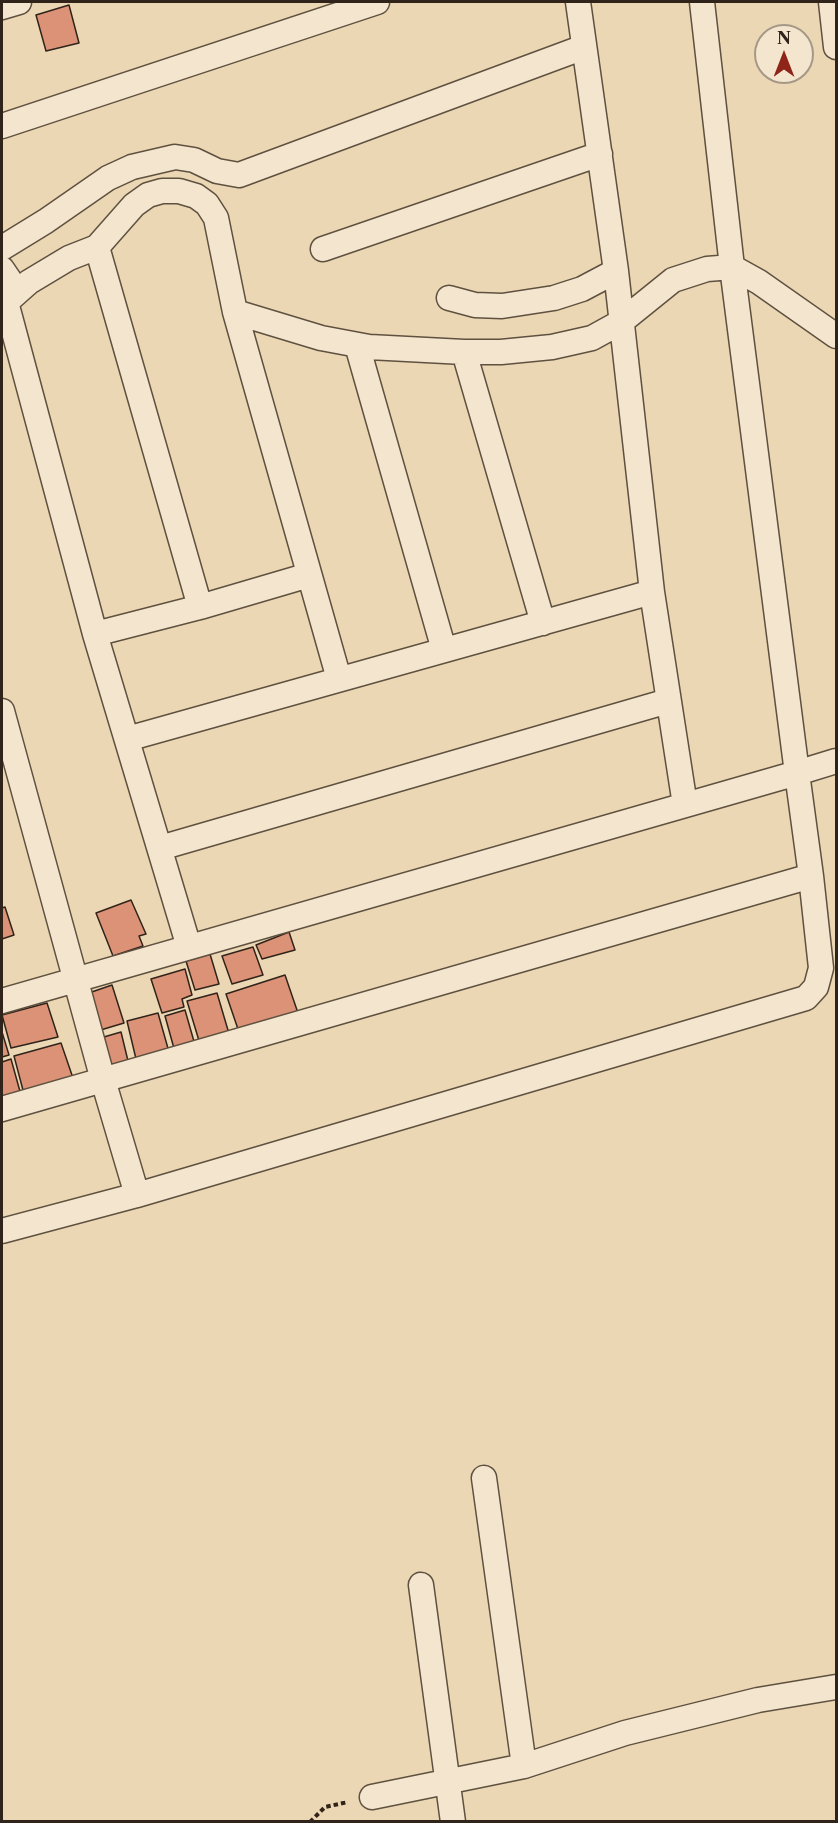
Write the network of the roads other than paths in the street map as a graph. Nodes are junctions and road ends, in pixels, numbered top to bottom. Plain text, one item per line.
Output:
1 (19, 2) edge
2 (377, 2) edge
3 (578, 2) edge
4 (702, 2) edge
5 (831, 2) edge
6 (2, 7) edge
7 (584, 47) junction
8 (837, 47) edge
9 (2, 126) edge
10 (600, 154) junction
11 (97, 247) junction
12 (2, 248) edge
13 (323, 249) dead end
14 (732, 267) junction
15 (616, 271) junction
16 (7, 288) edge
17 (449, 298) dead end
18 (235, 312) junction
19 (621, 322) junction
20 (837, 336) edge
21 (357, 345) junction
22 (464, 352) junction
23 (309, 575) junction
24 (652, 592) junction
25 (200, 607) junction
26 (543, 623) junction
27 (95, 634) junction
28 (444, 650) junction
29 (339, 679) junction
30 (668, 700) junction
31 (2, 711) edge
32 (127, 739) junction
33 (837, 761) edge
34 (797, 773) junction
35 (685, 805) junction
36 (160, 848) junction
37 (811, 876) junction
38 (189, 947) junction
39 (75, 980) junction
40 (2, 1001) edge
41 (103, 1080) junction
42 (2, 1109) edge
43 (136, 1195) junction
44 (2, 1231) edge
45 (484, 1478) dead end
46 (421, 1585) dead end
47 (837, 1687) edge
48 (524, 1766) junction
49 (448, 1782) junction
50 (372, 1797) road end
51 (453, 1821) edge

1 - 6 street
2 - 9 street
3 - 7 street
4 - 14 street
5 - 8 street
7 - 10 street
7 - 12 street
10 - 13 street
10 - 15 street
11 - 16 street
11 - 18 street
11 - 25 street
14 - 19 street
14 - 20 street
14 - 34 street
15 - 17 street
15 - 19 street
16 - 27 street
18 - 21 street
18 - 23 street
19 - 22 street
19 - 24 street
21 - 22 street
21 - 28 street
22 - 26 street
23 - 25 street
23 - 29 street
24 - 26 street
24 - 30 street
25 - 27 street
26 - 28 street
27 - 32 street
28 - 29 street
29 - 32 street
30 - 35 street
30 - 36 street
31 - 39 street
32 - 36 street
33 - 34 street
34 - 35 street
34 - 37 street
35 - 38 street
36 - 38 street
37 - 41 street
37 - 43 street
38 - 39 street
39 - 40 street
39 - 41 street
41 - 42 street
41 - 43 street
43 - 44 street
45 - 48 street
46 - 49 street
47 - 48 street
48 - 49 street
49 - 50 street
49 - 51 street

